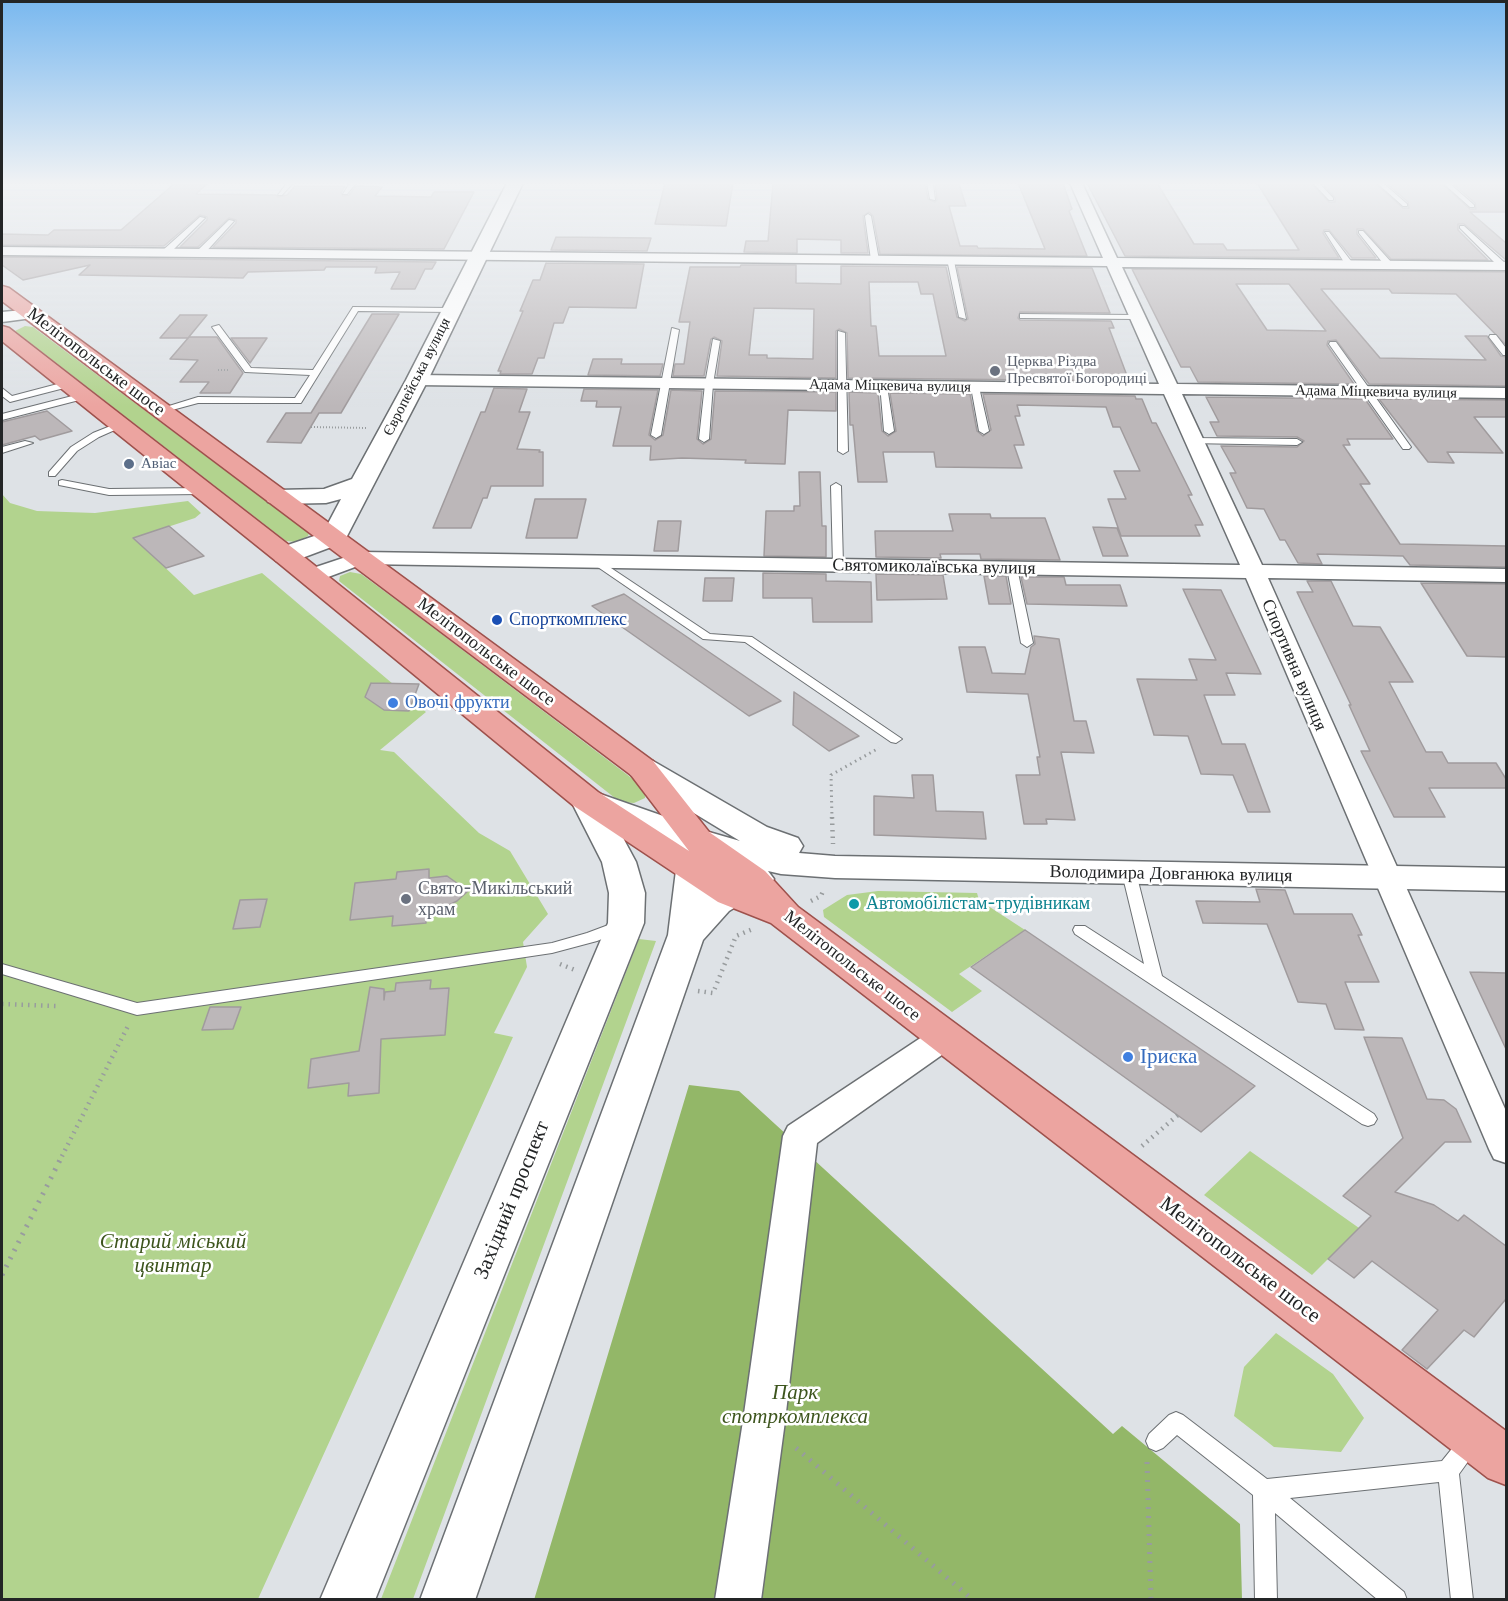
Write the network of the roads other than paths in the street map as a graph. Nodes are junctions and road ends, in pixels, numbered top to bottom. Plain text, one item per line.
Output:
1 (476, 258) edge
2 (647, 258) edge
3 (1108, 258) edge
4 (1345, 258) edge
5 (1383, 258) edge
6 (875, 260) joint
7 (950, 261) junction
8 (1110, 262) junction
9 (1350, 265) junction
10 (1389, 265) junction
11 (1504, 266) edge
12 (2, 292) edge
13 (451, 310) junction
14 (34, 314) junction
15 (2, 316) edge
16 (1023, 316) dead end
17 (963, 317) dead end
18 (1136, 317) junction
19 (216, 327) dead end
20 (675, 330) dead end
21 (2, 332) edge
22 (841, 333) dead end
23 (1493, 337) dead end
24 (716, 341) dead end
25 (1333, 344) dead end
26 (1506, 353) edge
27 (316, 373) junction
28 (417, 380) junction
29 (667, 383) junction
30 (709, 384) junction
31 (840, 385) junction
32 (883, 386) junction
33 (975, 387) junction
34 (1168, 389) junction
35 (76, 390) junction
36 (2, 391) edge
37 (1368, 392) junction
38 (1506, 393) edge
39 (161, 410) junction
40 (2, 417) edge
41 (121, 424) junction
42 (889, 430) dead end
43 (984, 431) dead end
44 (656, 435) dead end
45 (704, 439) dead end
46 (1192, 441) junction
47 (1297, 442) dead end
48 (27, 443) dead end
49 (1406, 447) dead end
50 (2, 450) edge
51 (843, 451) dead end
52 (52, 474) dead end
53 (62, 483) dead end
54 (362, 484) junction
55 (836, 486) dead end
56 (203, 491) junction
57 (277, 497) junction
58 (333, 538) junction
59 (285, 555) junction
60 (361, 558) junction
61 (596, 561) junction
62 (838, 565) junction
63 (1012, 568) junction
64 (1254, 572) junction
65 (1506, 575) edge
66 (312, 576) junction
67 (1026, 643) dead end
68 (896, 739) dead end
69 (642, 768) junction
70 (586, 799) junction
71 (695, 855) junction
72 (835, 867) junction
73 (1129, 873) junction
74 (1386, 878) junction
75 (1506, 880) edge
76 (742, 886) junction
77 (626, 923) junction
78 (1080, 930) dead end
79 (686, 935) junction
80 (2, 969) edge
81 (1155, 979) junction
82 (945, 1037) junction
83 (1368, 1119) dead end
84 (1506, 1149) edge
85 (1156, 1441) road end
86 (1490, 1449) edge
87 (1448, 1471) junction
88 (1263, 1490) junction
89 (347, 1599) edge
90 (447, 1599) edge
91 (738, 1599) edge
92 (1266, 1599) edge
93 (1395, 1599) edge
94 (1462, 1599) edge

1 - 13 main road, Європейська вулиця
2 - 6 street
3 - 8 street, Спортивна вулиця
4 - 9 lane
5 - 10 lane
6 - 7 street
7 - 8 street
7 - 17 lane
8 - 9 street
8 - 18 street, Спортивна вулиця
9 - 10 street
10 - 11 street
12 - 14 main road, Мелітопольське шосе
13 - 27 lane
13 - 28 main road, Європейська вулиця
14 - 15 street
14 - 39 main road, Мелітопольське шосе
16 - 18 lane
18 - 34 street, Спортивна вулиця
19 - 27 lane
20 - 29 lane
21 - 35 main road, Мелітопольське шосе
22 - 31 lane
23 - 26 lane
24 - 30 lane
25 - 37 lane
27 - 39 lane
28 - 29 street, Адама Міцкевича вулиця
28 - 54 main road, Європейська вулиця
29 - 30 street, Адама Міцкевича вулиця
29 - 44 lane
30 - 31 street, Адама Міцкевича вулиця
30 - 45 lane
31 - 32 street, Адама Міцкевича вулиця
31 - 51 lane
32 - 33 street, Адама Міцкевича вулиця
32 - 42 lane
33 - 34 street, Адама Міцкевича вулиця
33 - 43 lane
34 - 37 street, Адама Міцкевича вулиця
34 - 46 street, Спортивна вулиця
35 - 36 lane
35 - 40 lane
35 - 41 main road, Мелітопольське шосе
37 - 38 street, Адама Міцкевича вулиця
37 - 49 lane
39 - 57 main road, Мелітопольське шосе
41 - 52 lane
41 - 56 main road, Мелітопольське шосе
46 - 47 lane
46 - 64 street, Спортивна вулиця
48 - 50 lane
53 - 56 lane
54 - 57 main road
54 - 58 main road, Європейська вулиця
55 - 62 lane
56 - 59 main road, Мелітопольське шосе
57 - 58 main road, Мелітопольське шосе
58 - 59 main road
58 - 60 main road, Мелітопольське шосе
59 - 66 main road, Мелітопольське шосе
60 - 61 street, Святомиколаївська вулиця
60 - 66 street
60 - 69 main road, Мелітопольське шосе
61 - 62 street, Святомиколаївська вулиця
61 - 68 lane
62 - 63 street, Святомиколаївська вулиця
63 - 64 street, Святомиколаївська вулиця
63 - 67 lane
64 - 65 street, Святомиколаївська вулиця
64 - 74 street, Спортивна вулиця
66 - 70 main road, Мелітопольське шосе
69 - 71 main road, Мелітопольське шосе
69 - 72 main road
70 - 71 main road, Мелітопольське шосе
70 - 77 main road, Західний проспект
71 - 72 main road
71 - 76 main road, Мелітопольське шосе
71 - 79 main road
72 - 73 main road, Володимира Довганюка вулиця
72 - 76 main road
73 - 74 main road, Володимира Довганюка вулиця
73 - 81 lane
74 - 75 main road, Володимира Довганюка вулиця
74 - 84 street, Спортивна вулиця
76 - 79 main road
76 - 82 main road, Мелітопольське шосе
77 - 80 lane
77 - 89 main road, Західний проспект
78 - 81 lane
79 - 90 main road
81 - 83 lane
82 - 86 main road, Мелітопольське шосе
82 - 91 street
85 - 88 lane
86 - 87 lane
87 - 88 lane
87 - 94 lane
88 - 92 lane
88 - 93 lane

